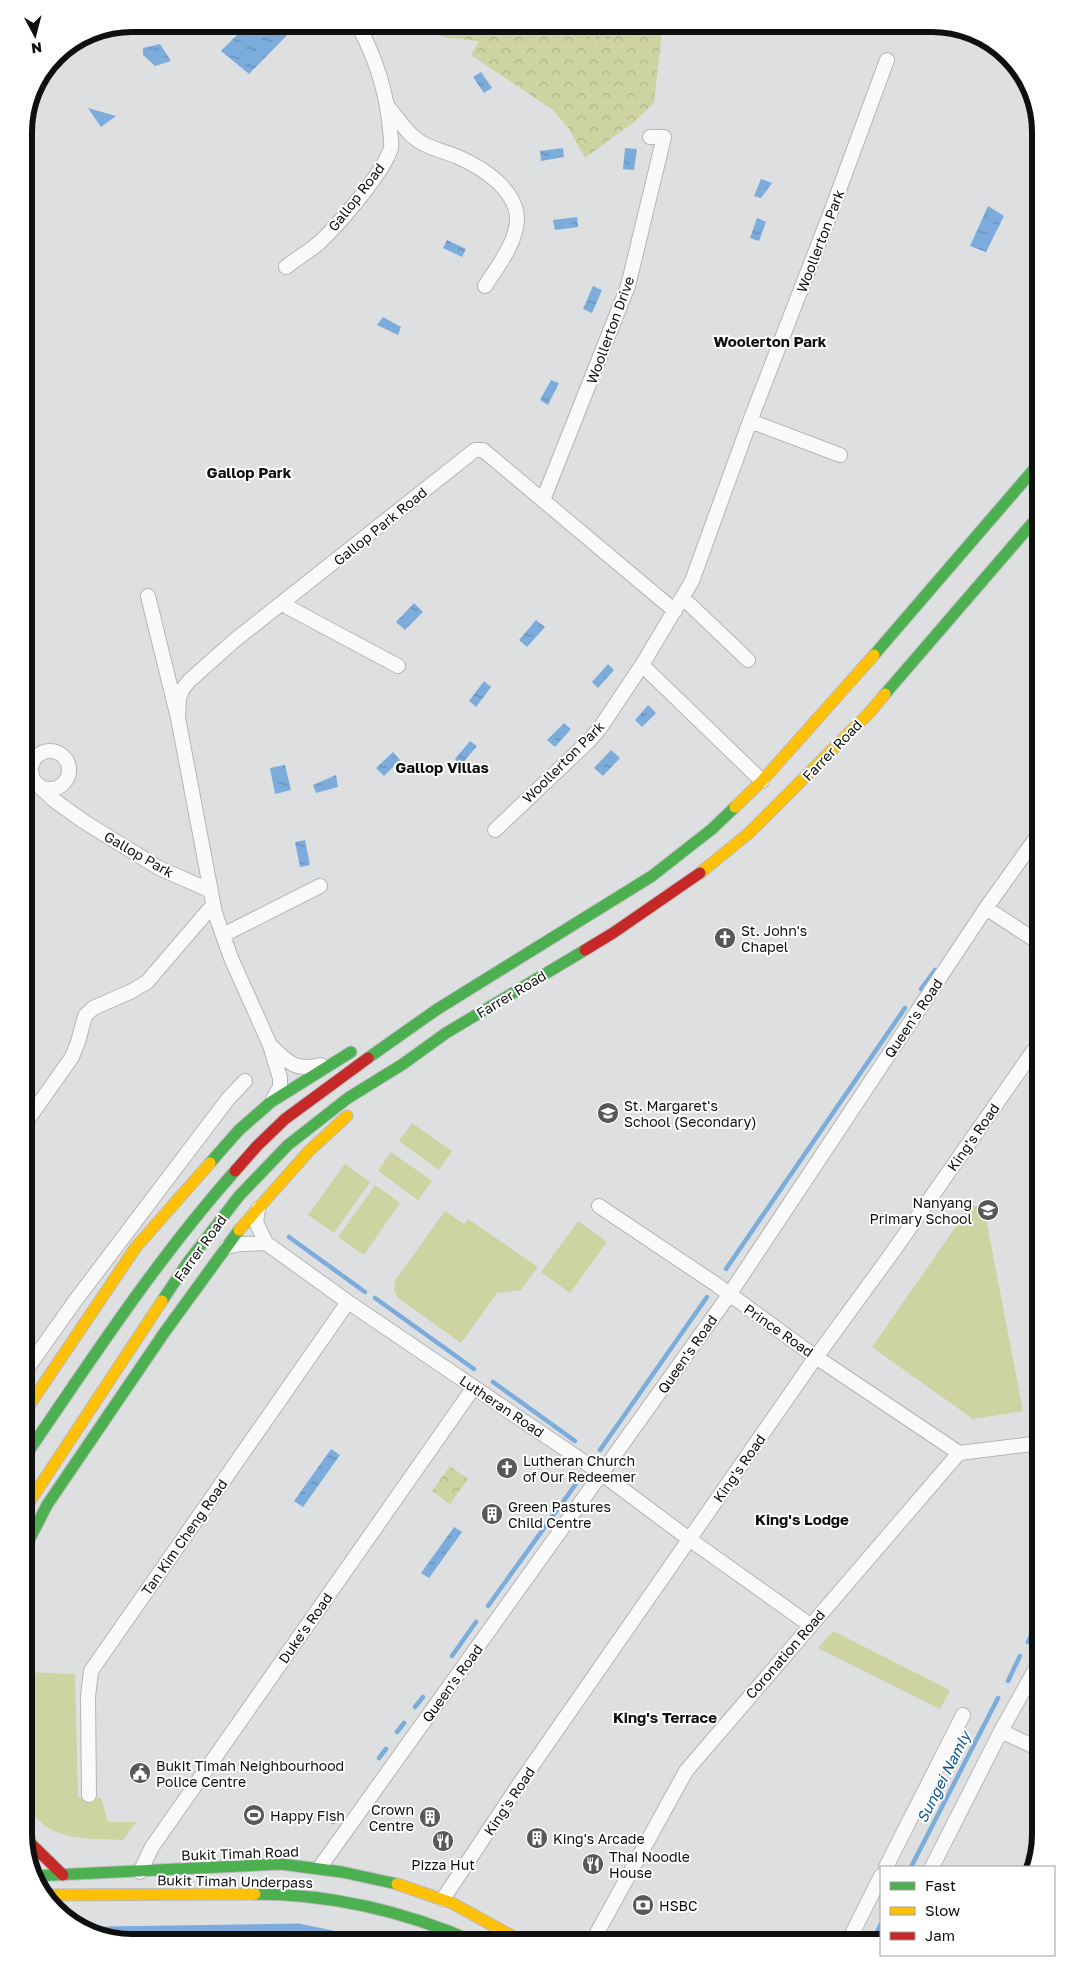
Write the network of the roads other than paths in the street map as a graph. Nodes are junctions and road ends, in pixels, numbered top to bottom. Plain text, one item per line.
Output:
1 (361, 32) edge
2 (887, 60) dead end
3 (388, 106) junction
4 (650, 137) dead end
5 (286, 267) dead end
6 (485, 286) dead end
7 (750, 421) junction
8 (840, 455) dead end
9 (1032, 472) edge
10 (543, 500) junction
11 (1032, 523) edge
12 (148, 596) dead end
13 (683, 598) junction
14 (282, 604) junction
15 (675, 611) junction
16 (748, 660) dead end
17 (642, 665) junction
18 (398, 666) dead end
19 (178, 718) junction
20 (33, 763) edge
21 (33, 777) edge
22 (67, 779) junction
23 (762, 781) junction
24 (40, 787) junction
25 (71, 812) junction
26 (495, 830) dead end
27 (1032, 844) edge
28 (320, 886) dead end
29 (209, 890) junction
30 (213, 905) junction
31 (986, 908) junction
32 (223, 935) junction
33 (1032, 938) edge
34 (436, 1010) junction
35 (379, 1037) dead end
36 (362, 1044) dead end
37 (270, 1045) junction
38 (1032, 1053) edge
39 (338, 1060) junction
40 (395, 1069) junction
41 (245, 1081) dead end
42 (271, 1102) junction
43 (32, 1113) edge
44 (598, 1206) dead end
45 (259, 1207) junction
46 (266, 1242) junction
47 (226, 1247) junction
48 (729, 1295) junction
49 (348, 1302) junction
50 (816, 1356) junction
51 (32, 1361) edge
52 (474, 1386) junction
53 (32, 1401) edge
54 (1032, 1444) edge
55 (32, 1446) edge
56 (960, 1453) junction
57 (602, 1474) junction
58 (32, 1498) edge
59 (32, 1535) edge
60 (690, 1539) junction
61 (810, 1625) junction
62 (1032, 1674) edge
63 (963, 1715) dead end
64 (1001, 1731) junction
65 (1032, 1746) edge
66 (89, 1795) dead end
67 (33, 1846) edge
68 (887, 1866) edge
69 (933, 1866) edge
70 (320, 1867) junction
71 (140, 1872) junction
72 (63, 1875) junction
73 (42, 1876) edge
74 (880, 1878) edge
75 (54, 1895) edge
76 (443, 1899) junction
77 (453, 1933) edge
78 (507, 1933) edge
79 (597, 1934) edge
80 (852, 1934) edge

1 - 3 street, Gallop Road
2 - 7 street, Woollerton Park
3 - 5 street, Gallop Road
3 - 6 street
4 - 10 street, Woollerton Drive
7 - 8 street
7 - 13 street, Woollerton Park
9 - 23 highway, Farrer Road
10 - 14 street, Gallop Park Road
10 - 15 street
11 - 40 highway, Farrer Road
12 - 19 street, Gallop Park Road
13 - 15 street, Woollerton Park
13 - 16 street
14 - 18 street
14 - 19 street, Gallop Park Road
15 - 17 street, Woollerton Park
17 - 23 street
17 - 26 street, Woollerton Park
19 - 29 street, Gallop Park Road
20 - 22 street, Gallop Park
21 - 24 street, Gallop Park
22 - 24 street
22 - 25 street, Gallop Park
23 - 34 highway, Farrer Road
24 - 25 street, Gallop Park
25 - 29 street, Gallop Park
27 - 31 street, Queen's Road
28 - 32 street
29 - 30 street, Gallop Park Road
30 - 32 street, Gallop Park Road
30 - 43 street
31 - 33 street
31 - 48 street, Queen's Road
32 - 37 street, Gallop Park Road
34 - 35 highway
34 - 55 highway, Farrer Road
36 - 39 highway
37 - 39 street, Gallop Park Road
37 - 42 street, Gallop Park Road
38 - 50 street, King's Road
39 - 42 highway
40 - 45 highway
40 - 58 highway, Farrer Road
41 - 51 street
42 - 53 highway
44 - 48 street, Prince Road
45 - 46 street
45 - 47 highway
46 - 47 street
46 - 49 street, Lutheran Road
47 - 59 highway
48 - 50 street, Prince Road
48 - 57 street, Queen's Road
49 - 52 street, Lutheran Road
49 - 66 street, Tan Kim Cheng Road
50 - 56 street, Prince Road
50 - 60 street, King's Road
52 - 57 street, Lutheran Road
52 - 71 street, Duke's Road
54 - 56 street
56 - 61 street, Coronation Road
57 - 60 street, Lutheran Road
57 - 70 street, Queen's Road
60 - 61 street, Lutheran Road
60 - 76 street, King's Road
61 - 79 street, Coronation Road
62 - 64 street
63 - 68 street
64 - 65 street
64 - 69 street
67 - 72 highway
70 - 71 highway, Bukit Timah Road
70 - 76 highway, Bukit Timah Road
71 - 72 highway, Bukit Timah Road
72 - 73 highway, Bukit Timah Road
74 - 80 street
75 - 77 highway, Bukit Timah Underpass
76 - 78 highway, Bukit Timah Road

